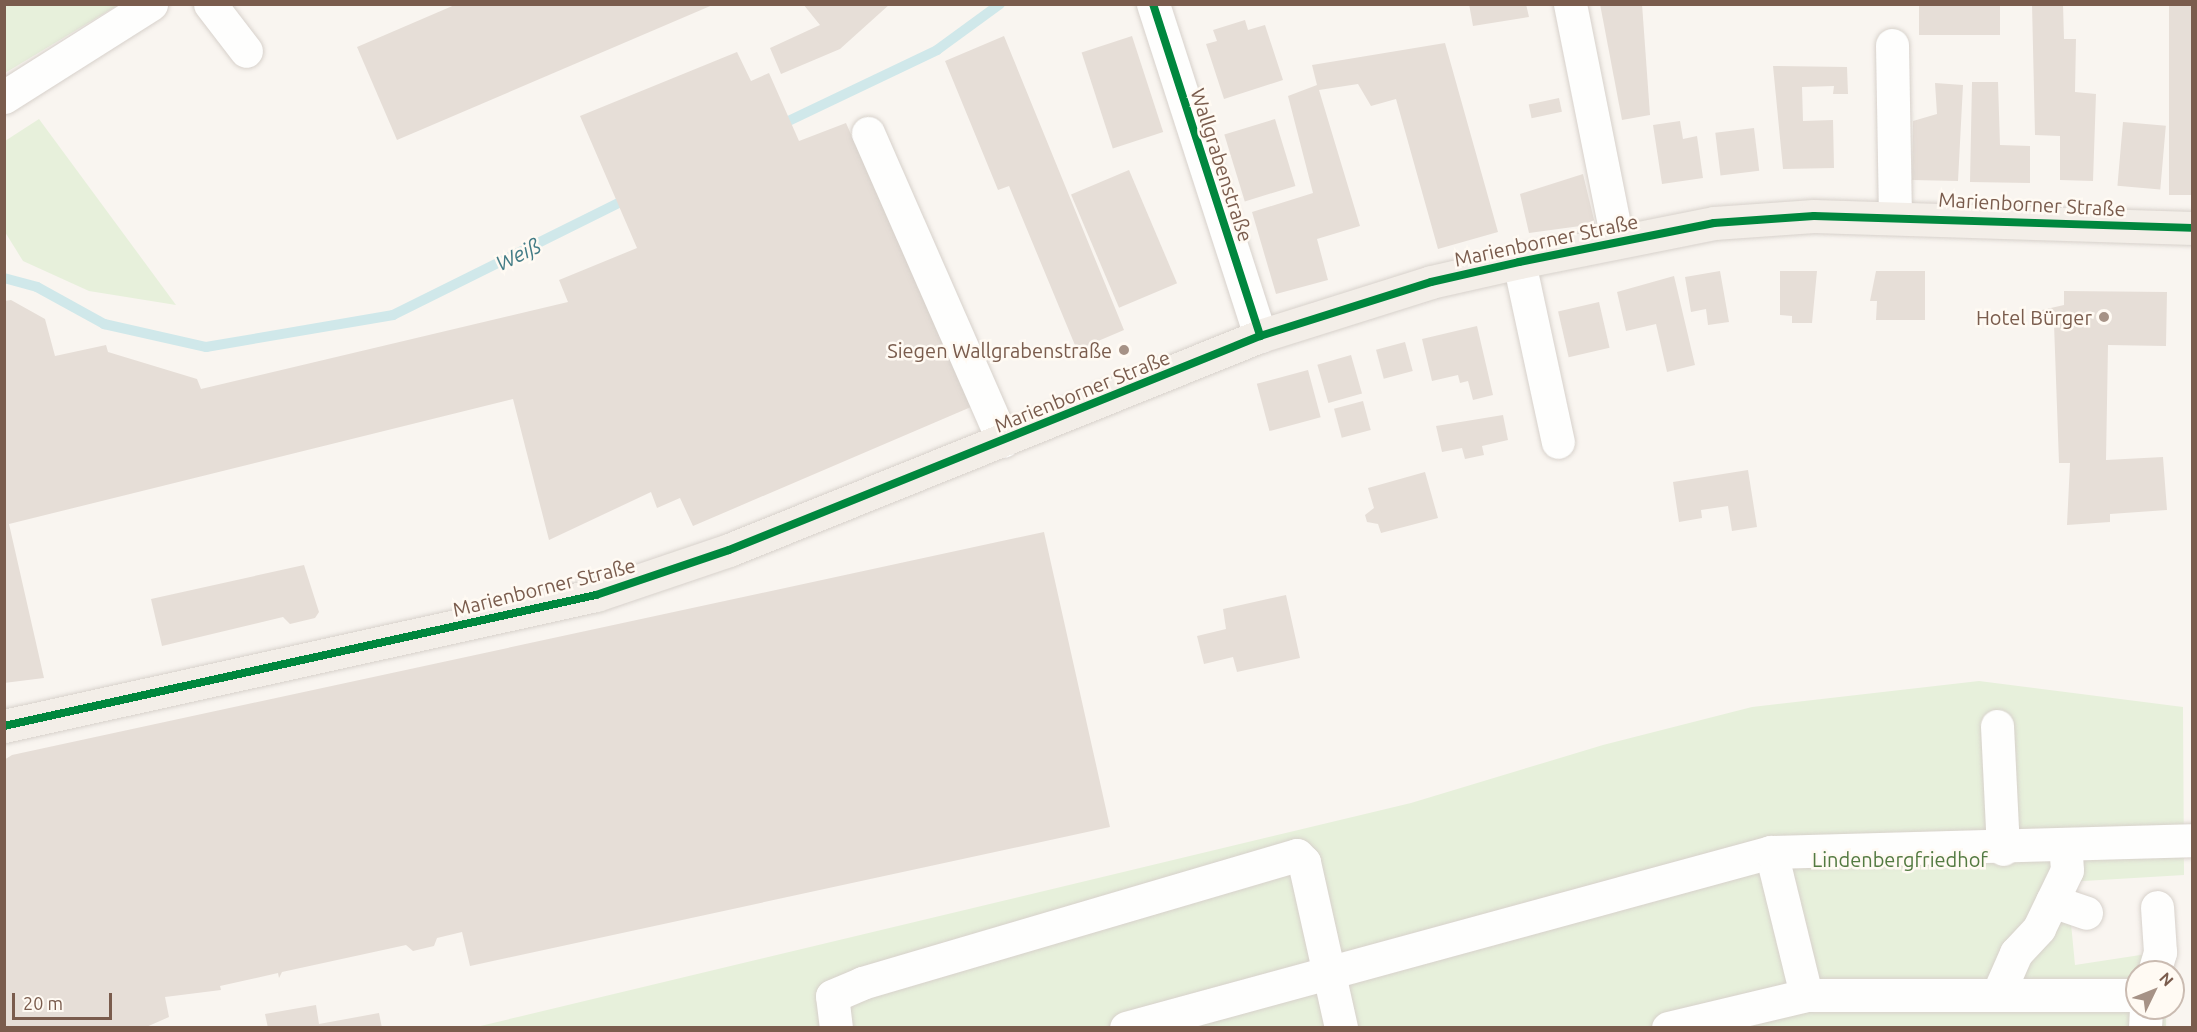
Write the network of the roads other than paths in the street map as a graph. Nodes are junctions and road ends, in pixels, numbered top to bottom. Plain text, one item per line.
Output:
1 (151, 4) edge
2 (210, 4) edge
3 (1153, 4) edge
4 (1570, 4) edge
5 (1892, 45) dead end
6 (246, 51) dead end
7 (4, 97) edge
8 (868, 133) dead end
9 (1895, 214) junction
10 (2193, 228) edge
11 (1617, 240) junction
12 (1519, 261) junction
13 (1260, 336) junction
14 (1003, 441) junction
15 (1558, 442) dead end
16 (4, 726) edge
17 (1997, 726) dead end
18 (2193, 840) edge
19 (2065, 844) junction
20 (2003, 849) junction
21 (1771, 852) junction
22 (2052, 901) junction
23 (2157, 907) dead end
24 (2086, 913) dead end
25 (2158, 960) edge
26 (1331, 972) junction
27 (1998, 994) junction
28 (1806, 995) junction
29 (2125, 995) edge
30 (836, 1028) edge
31 (1126, 1028) edge
32 (1341, 1028) edge
33 (1668, 1028) edge

1 - 7 street
2 - 6 street
3 - 13 street, Wallgrabenstraße
4 - 11 street
5 - 9 street
8 - 14 street
9 - 10 main road, Marienborner Straße
9 - 11 main road, Marienborner Straße
11 - 12 main road, Marienborner Straße
12 - 13 main road, Marienborner Straße
12 - 15 street
13 - 14 main road, Marienborner Straße
14 - 16 main road, Marienborner Straße
17 - 20 street
18 - 19 street
19 - 20 street
19 - 22 street
20 - 21 street
21 - 26 street
21 - 28 street
22 - 24 street
22 - 27 street
23 - 25 street
26 - 30 street
26 - 31 street
26 - 32 street
27 - 28 street
27 - 29 street
28 - 33 street

